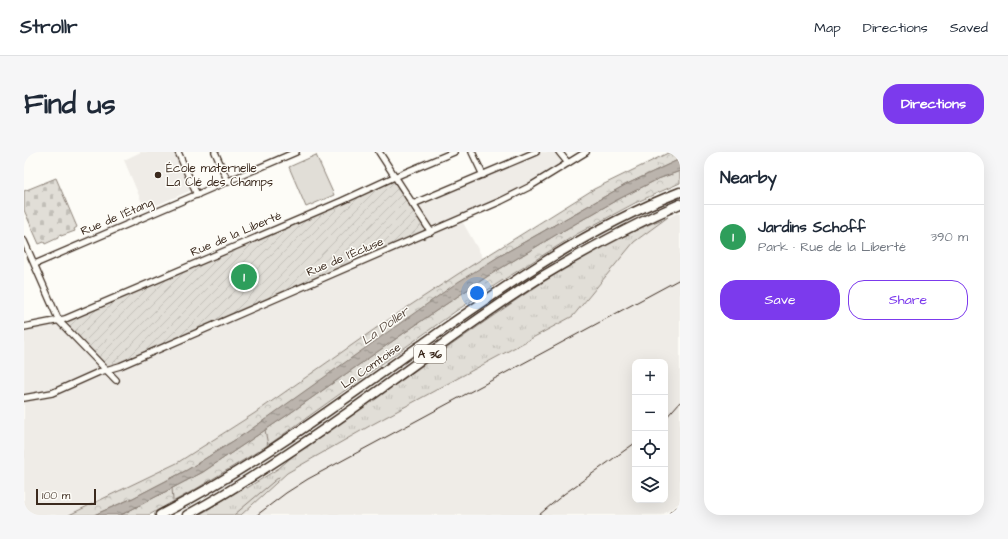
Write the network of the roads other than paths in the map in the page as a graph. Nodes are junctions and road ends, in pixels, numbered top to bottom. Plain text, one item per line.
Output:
1 (178, 152) edge
2 (215, 152) edge
3 (296, 152) edge
4 (379, 152) edge
5 (454, 152) edge
6 (472, 152) edge
7 (536, 152) edge
8 (559, 152) edge
9 (586, 152) edge
10 (568, 164) junction
11 (483, 175) junction
12 (395, 177) junction
13 (228, 182) junction
14 (680, 192) edge
15 (197, 195) junction
16 (413, 204) junction
17 (680, 204) edge
18 (431, 232) junction
19 (24, 241) edge
20 (35, 264) junction
21 (59, 321) junction
22 (24, 327) edge
23 (107, 370) junction
24 (116, 380) dead end
25 (24, 398) edge
26 (680, 510) edge
27 (160, 515) edge
28 (187, 515) edge
29 (674, 515) edge

1 - 15 street
2 - 13 street
3 - 13 street, Rue de l'Étang
4 - 12 street
5 - 12 street, Rue de la Liberté
6 - 11 street
7 - 11 street
8 - 10 street
9 - 10 street, Rue de l'Écluse
10 - 18 street, Rue de l'Écluse
11 - 16 street
12 - 16 street
12 - 21 street, Rue de la Liberté
13 - 15 street, Rue de l'Étang
14 - 27 highway, La Comtoise / A 36
15 - 20 street, Rue de l'Étang
16 - 18 street
17 - 28 highway, La Comtoise / A 36
18 - 23 street, Rue de l'Écluse
19 - 20 street
20 - 21 street
21 - 22 street, Rue de la Liberté
21 - 23 street
23 - 24 street
23 - 25 street, Rue de l'Écluse
26 - 29 main road

